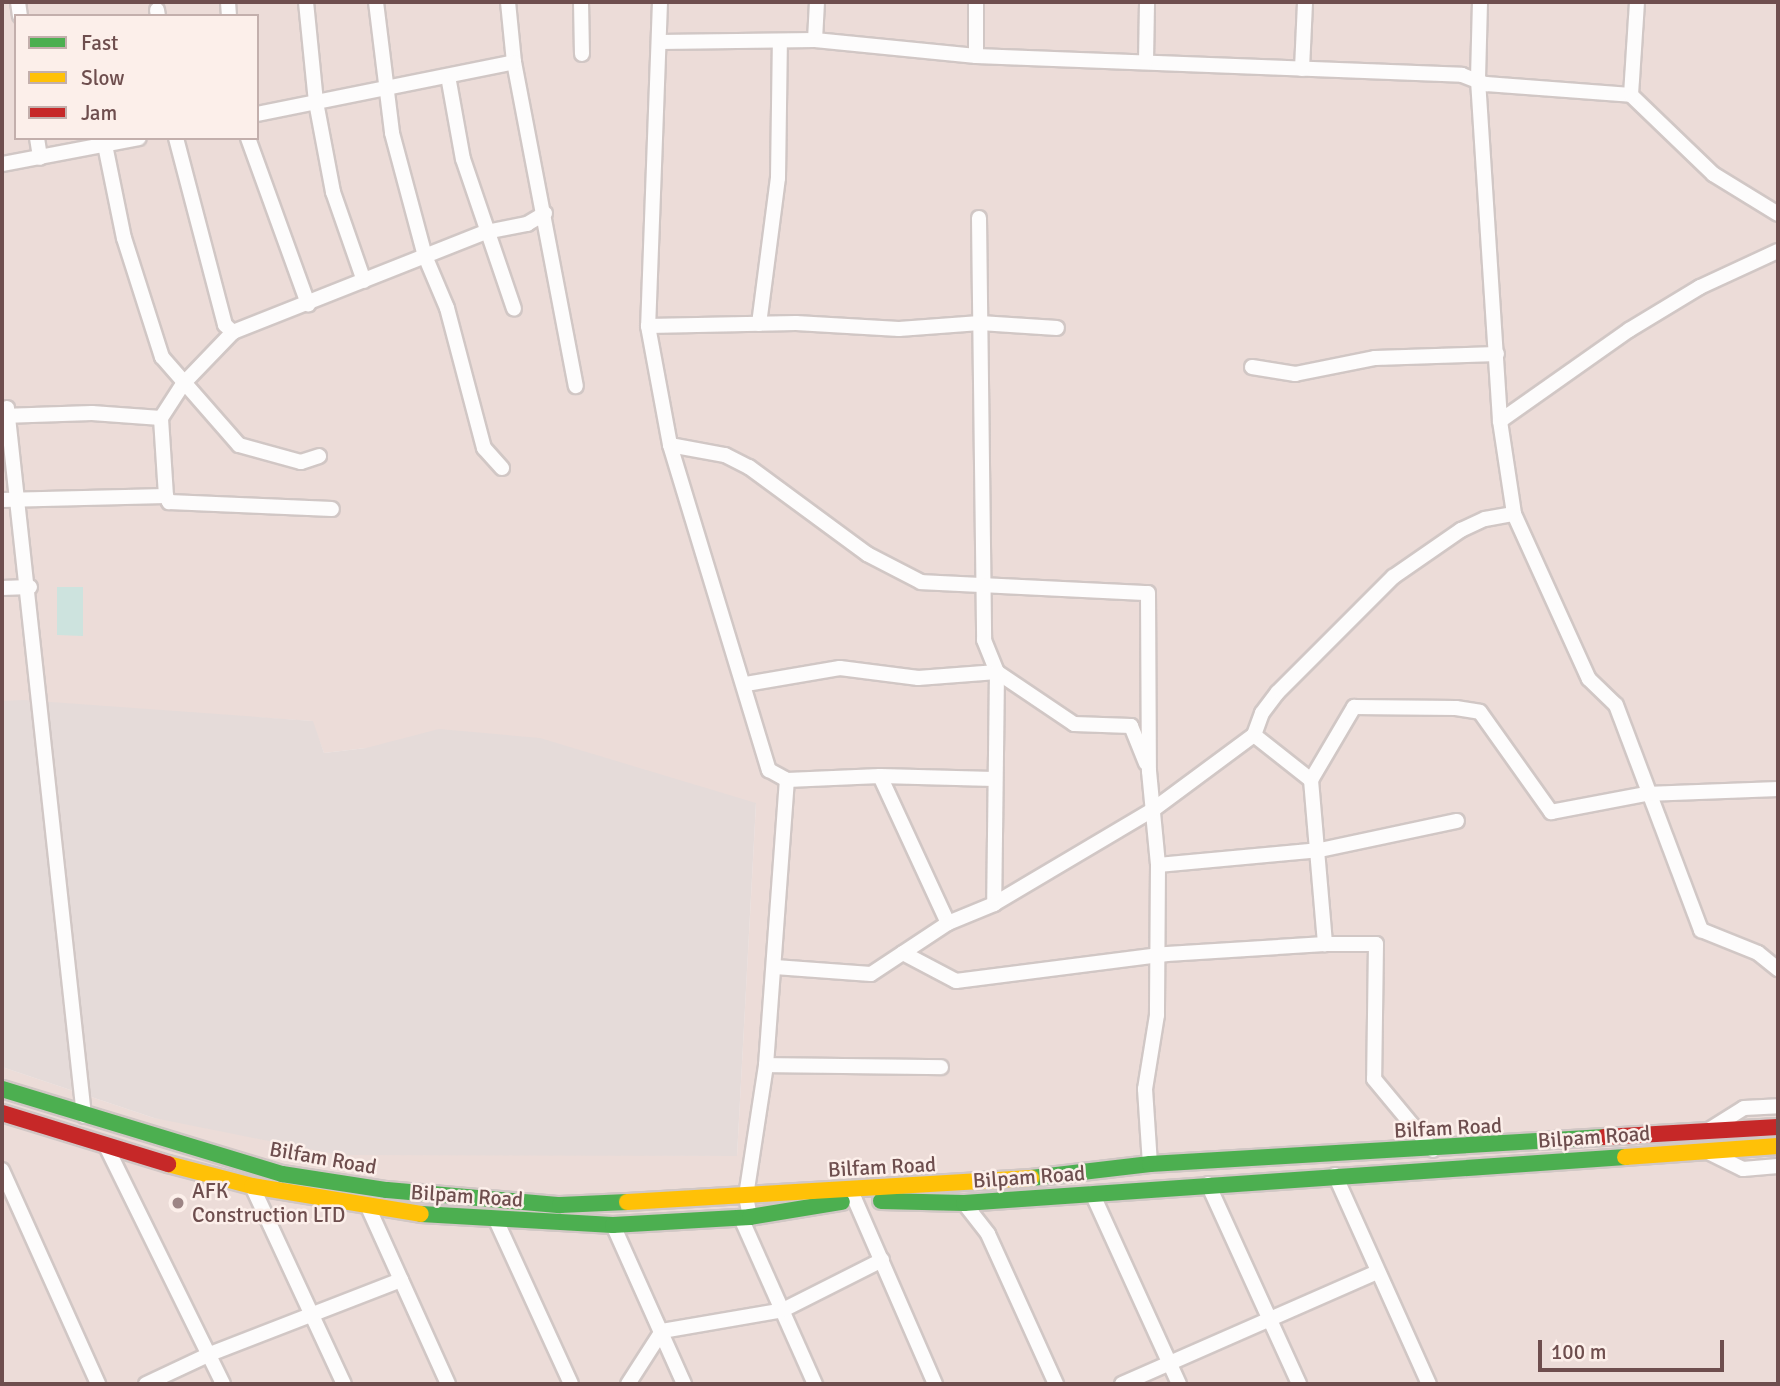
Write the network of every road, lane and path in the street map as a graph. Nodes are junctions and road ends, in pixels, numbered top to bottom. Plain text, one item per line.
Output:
1 (306, 2) edge
2 (376, 2) edge
3 (508, 2) edge
4 (582, 2) edge
5 (660, 2) edge
6 (817, 2) edge
7 (976, 2) edge
8 (1147, 2) edge
9 (1305, 2) edge
10 (1480, 2) edge
11 (1637, 2) edge
12 (815, 40) junction
13 (780, 41) junction
14 (659, 42) junction
15 (582, 54) dead end
16 (976, 56) junction
17 (1146, 61) junction
18 (514, 62) junction
19 (1302, 69) junction
20 (448, 76) junction
21 (1478, 80) junction
22 (389, 89) junction
23 (1631, 95) junction
24 (316, 102) junction
25 (259, 114) edge
26 (37, 140) edge
27 (177, 140) edge
28 (249, 140) edge
29 (109, 142) edge
30 (40, 158) junction
31 (2, 164) edge
32 (1777, 211) edge
33 (545, 213) junction
34 (978, 218) dead end
35 (486, 232) junction
36 (1778, 251) edge
37 (425, 256) junction
38 (364, 281) junction
39 (308, 304) junction
40 (514, 309) dead end
41 (980, 323) junction
42 (759, 324) junction
43 (648, 326) junction
44 (1057, 328) dead end
45 (233, 331) junction
46 (1497, 354) junction
47 (1252, 367) dead end
48 (183, 384) junction
49 (576, 386) dead end
50 (3, 413) edge
51 (161, 418) junction
52 (1500, 421) junction
53 (670, 445) junction
54 (319, 456) dead end
55 (502, 467) dead end
56 (166, 496) junction
57 (9, 499) edge
58 (332, 509) dead end
59 (1514, 514) junction
60 (984, 586) junction
61 (30, 587) dead end
62 (2, 588) edge
63 (997, 672) junction
64 (746, 684) junction
65 (1254, 735) junction
66 (1149, 771) junction
67 (880, 776) junction
68 (994, 779) junction
69 (787, 780) junction
70 (1311, 780) junction
71 (1778, 789) edge
72 (1646, 794) junction
73 (1154, 809) junction
74 (1457, 821) dead end
75 (1320, 850) junction
76 (1158, 865) junction
77 (994, 904) junction
78 (948, 923) junction
79 (1325, 944) junction
80 (903, 953) junction
81 (1157, 958) junction
82 (775, 967) junction
83 (1778, 969) edge
84 (765, 1065) junction
85 (941, 1066) dead end
86 (2, 1089) edge
87 (1778, 1106) edge
88 (2, 1113) edge
89 (84, 1116) junction
90 (1778, 1127) edge
91 (1706, 1132) junction
92 (106, 1146) junction
93 (1778, 1146) edge
94 (1433, 1150) junction
95 (1706, 1151) junction
96 (1150, 1164) junction
97 (1778, 1166) edge
98 (2, 1170) edge
99 (1335, 1175) junction
100 (1208, 1184) junction
101 (252, 1186) junction
102 (1092, 1193) junction
103 (746, 1196) junction
104 (850, 1196) junction
105 (964, 1203) junction
106 (369, 1209) junction
107 (745, 1217) junction
108 (496, 1220) junction
109 (613, 1225) junction
110 (882, 1260) junction
111 (1377, 1272) junction
112 (401, 1280) junction
113 (783, 1310) junction
114 (313, 1313) junction
115 (1269, 1320) junction
116 (662, 1331) junction
117 (210, 1354) junction
118 (1169, 1364) junction
119 (98, 1384) edge
120 (146, 1384) edge
121 (223, 1384) edge
122 (344, 1384) edge
123 (448, 1384) edge
124 (571, 1384) edge
125 (628, 1384) edge
126 (684, 1384) edge
127 (815, 1384) edge
128 (935, 1384) edge
129 (1056, 1384) edge
130 (1122, 1384) edge
131 (1179, 1384) edge
132 (1299, 1384) edge
133 (1429, 1384) edge

1 - 24 street
2 - 22 street
3 - 18 street
4 - 15 street
5 - 14 street
6 - 12 street
7 - 16 street
8 - 17 street
9 - 19 street
10 - 21 street
11 - 23 street
12 - 13 street
12 - 16 street
13 - 14 street
13 - 42 street
14 - 43 street
16 - 17 street
17 - 19 street
18 - 20 street
18 - 33 street
19 - 21 street
20 - 22 street
20 - 35 street
21 - 23 street
21 - 46 street
22 - 24 street
22 - 37 street
23 - 32 street
24 - 25 street
24 - 38 street
26 - 30 street
27 - 45 street
28 - 39 street
29 - 30 street
29 - 48 street
30 - 31 street
33 - 35 street
33 - 49 street
34 - 41 street
35 - 37 street
35 - 40 street
36 - 52 street
37 - 38 street
37 - 55 street
38 - 39 street
39 - 45 street
41 - 42 street
41 - 44 street
41 - 60 street
42 - 43 street
43 - 53 street
45 - 48 street
46 - 47 street
46 - 52 street
48 - 51 street
48 - 54 street
50 - 51 street
50 - 57 street
50 - 89 street
51 - 56 street
52 - 59 street
53 - 60 street
53 - 64 street
56 - 57 street
56 - 58 street
59 - 65 street
59 - 72 street
60 - 63 street
60 - 66 street
61 - 62 street
63 - 64 street
63 - 66 street
63 - 68 street
64 - 69 street
65 - 70 street
65 - 73 street
66 - 73 street
67 - 68 street
67 - 69 street
67 - 78 street
68 - 77 street
69 - 82 street
70 - 72 street
70 - 75 street
71 - 72 street
72 - 83 street
73 - 76 street
73 - 77 street
74 - 75 street
75 - 76 street
75 - 79 street
76 - 81 street
77 - 78 street
78 - 80 street
79 - 81 street
79 - 94 street
80 - 81 street
80 - 82 street
81 - 96 street
82 - 84 street
84 - 85 street
84 - 103 street
86 - 89 main road, Bilfam Road
87 - 91 street
88 - 92 main road, Bilpam Road
89 - 103 main road, Bilfam Road
90 - 91 main road, Bilfam Road
91 - 94 main road, Bilfam Road
92 - 101 main road, Bilpam Road
92 - 117 street
93 - 95 main road, Bilpam Road
94 - 96 main road, Bilfam Road
95 - 97 street
95 - 99 main road, Bilpam Road
96 - 104 main road, Bilfam Road
98 - 119 street
99 - 100 main road, Bilpam Road
99 - 111 street
100 - 102 main road, Bilpam Road
100 - 115 street
101 - 106 main road, Bilpam Road
101 - 114 street
102 - 105 main road, Bilpam Road
102 - 118 street
103 - 104 main road, Bilfam Road
103 - 107 street
104 - 105 main road, Bilpam Road
104 - 107 main road, Bilpam Road
104 - 110 street
105 - 129 street
106 - 108 main road, Bilpam Road
106 - 112 street
107 - 109 main road, Bilpam Road
107 - 113 street
108 - 109 main road, Bilpam Road
108 - 124 street
109 - 116 street
110 - 113 street
110 - 128 street
111 - 115 street
111 - 133 street
112 - 114 street
112 - 123 street
113 - 116 street
113 - 127 street
114 - 117 street
114 - 122 street
115 - 118 street
115 - 132 street
116 - 125 street
116 - 126 street
117 - 120 street
117 - 121 street
118 - 130 street
118 - 131 street

